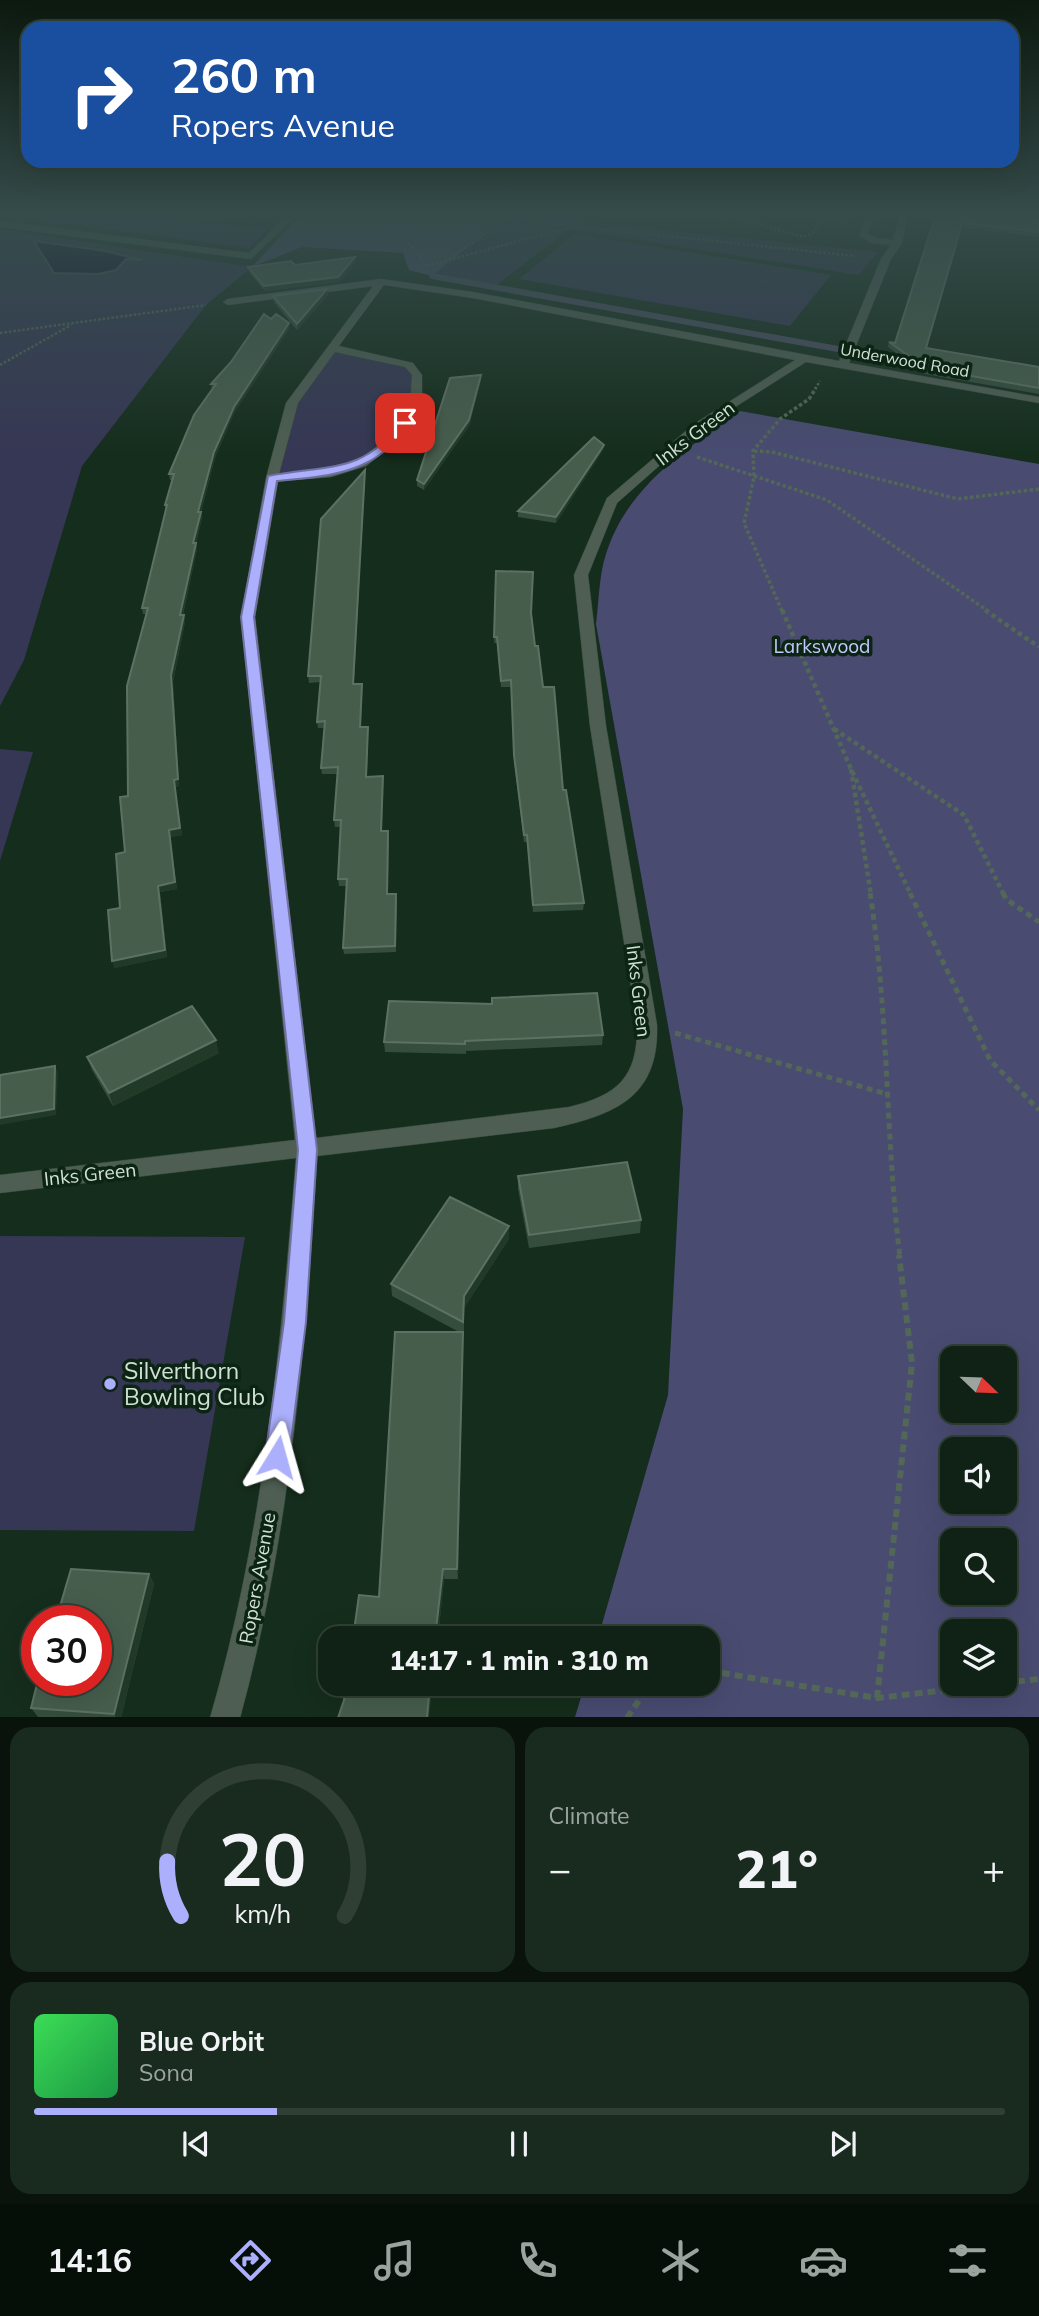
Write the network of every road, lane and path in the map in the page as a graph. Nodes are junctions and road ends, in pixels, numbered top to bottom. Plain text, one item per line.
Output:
1 (281, 295) edge
2 (371, 295) edge
3 (474, 295) edge
4 (871, 295) edge
5 (228, 302) dead end
6 (206, 305) dead end
7 (75, 323) junction
8 (0, 333) edge
9 (333, 348) junction
10 (805, 358) junction
11 (0, 365) edge
12 (843, 365) junction
13 (1039, 400) edge
14 (672, 449) junction
15 (753, 451) junction
16 (754, 477) junction
17 (272, 478) junction
18 (1039, 489) edge
19 (1039, 647) edge
20 (834, 729) junction
21 (851, 769) junction
22 (1039, 922) edge
23 (647, 1025) junction
24 (887, 1094) junction
25 (1039, 1110) edge
26 (307, 1150) junction
27 (0, 1184) edge
28 (720, 1673) edge
29 (1039, 1679) edge
30 (1017, 1681) edge
31 (940, 1690) edge
32 (642, 1696) edge
33 (877, 1698) junction
34 (225, 1717) edge
35 (627, 1717) edge

1 - 5 street, Underwood Road
2 - 9 street, Ropers Avenue
3 - 10 street, Underwood Road
4 - 12 street
6 - 7 path
7 - 8 path
7 - 11 path
9 - 17 street, Ropers Avenue
9 - 17 street
10 - 12 street, Underwood Road
10 - 14 street, Inks Green
12 - 13 street, Underwood Road
12 - 15 path
14 - 16 path
14 - 23 street, Inks Green
15 - 16 path
15 - 18 path
16 - 19 path
16 - 20 path
17 - 26 street, Ropers Avenue
20 - 21 path
20 - 22 path
21 - 24 path
21 - 25 path
23 - 24 path
23 - 26 street, Inks Green
24 - 33 path
26 - 27 street, Inks Green
26 - 34 street, Ropers Avenue
28 - 33 path
29 - 30 path
31 - 33 path
32 - 35 path

